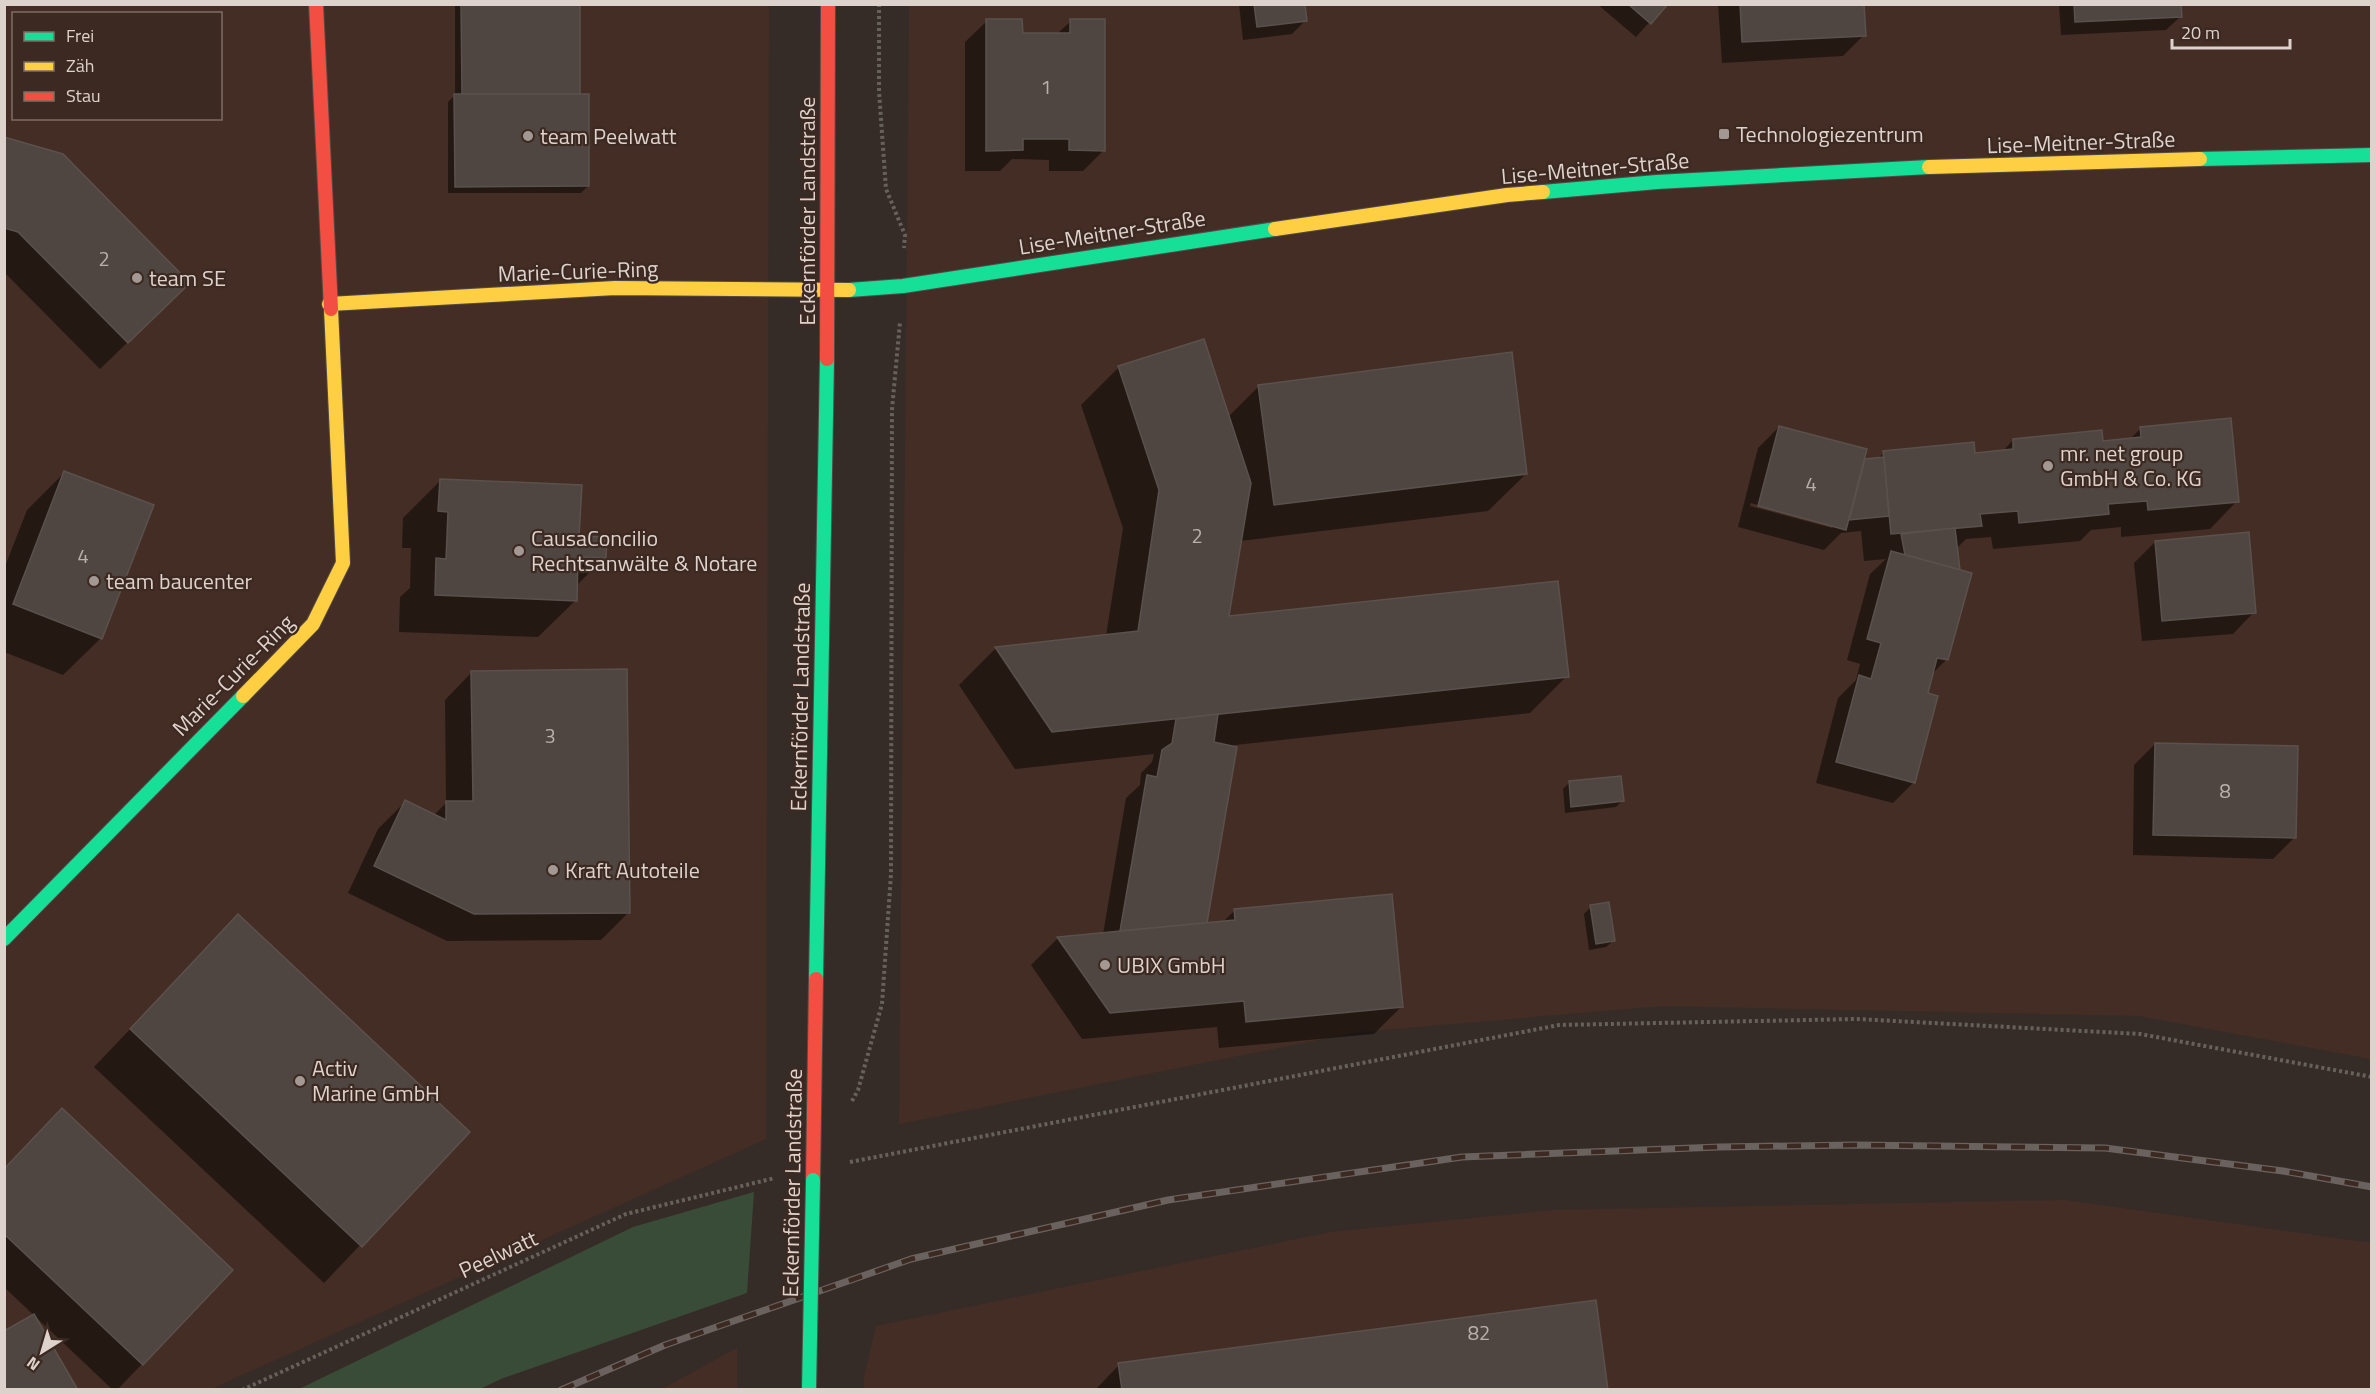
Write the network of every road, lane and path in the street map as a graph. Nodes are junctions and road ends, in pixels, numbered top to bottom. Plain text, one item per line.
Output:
1 (316, 4) edge
2 (828, 4) edge
3 (879, 4) edge
4 (2372, 155) edge
5 (903, 286) junction
6 (828, 291) junction
7 (329, 304) junction
8 (4, 939) edge
9 (2372, 1077) edge
10 (847, 1110) dead end
11 (813, 1175) junction
12 (776, 1178) dead end
13 (242, 1389) edge
14 (809, 1389) edge

1 - 7 street, Marie-Curie-Ring
2 - 6 street, Eckernförder Landstraße
3 - 5 path
4 - 5 street, Lise-Meitner-Straße
5 - 6 street, Lise-Meitner-Straße
5 - 10 path
6 - 7 street, Marie-Curie-Ring
6 - 11 street, Eckernförder Landstraße
7 - 8 street, Marie-Curie-Ring
9 - 11 path
11 - 14 street, Eckernförder Landstraße, bridge
12 - 13 path, Peelwatt

